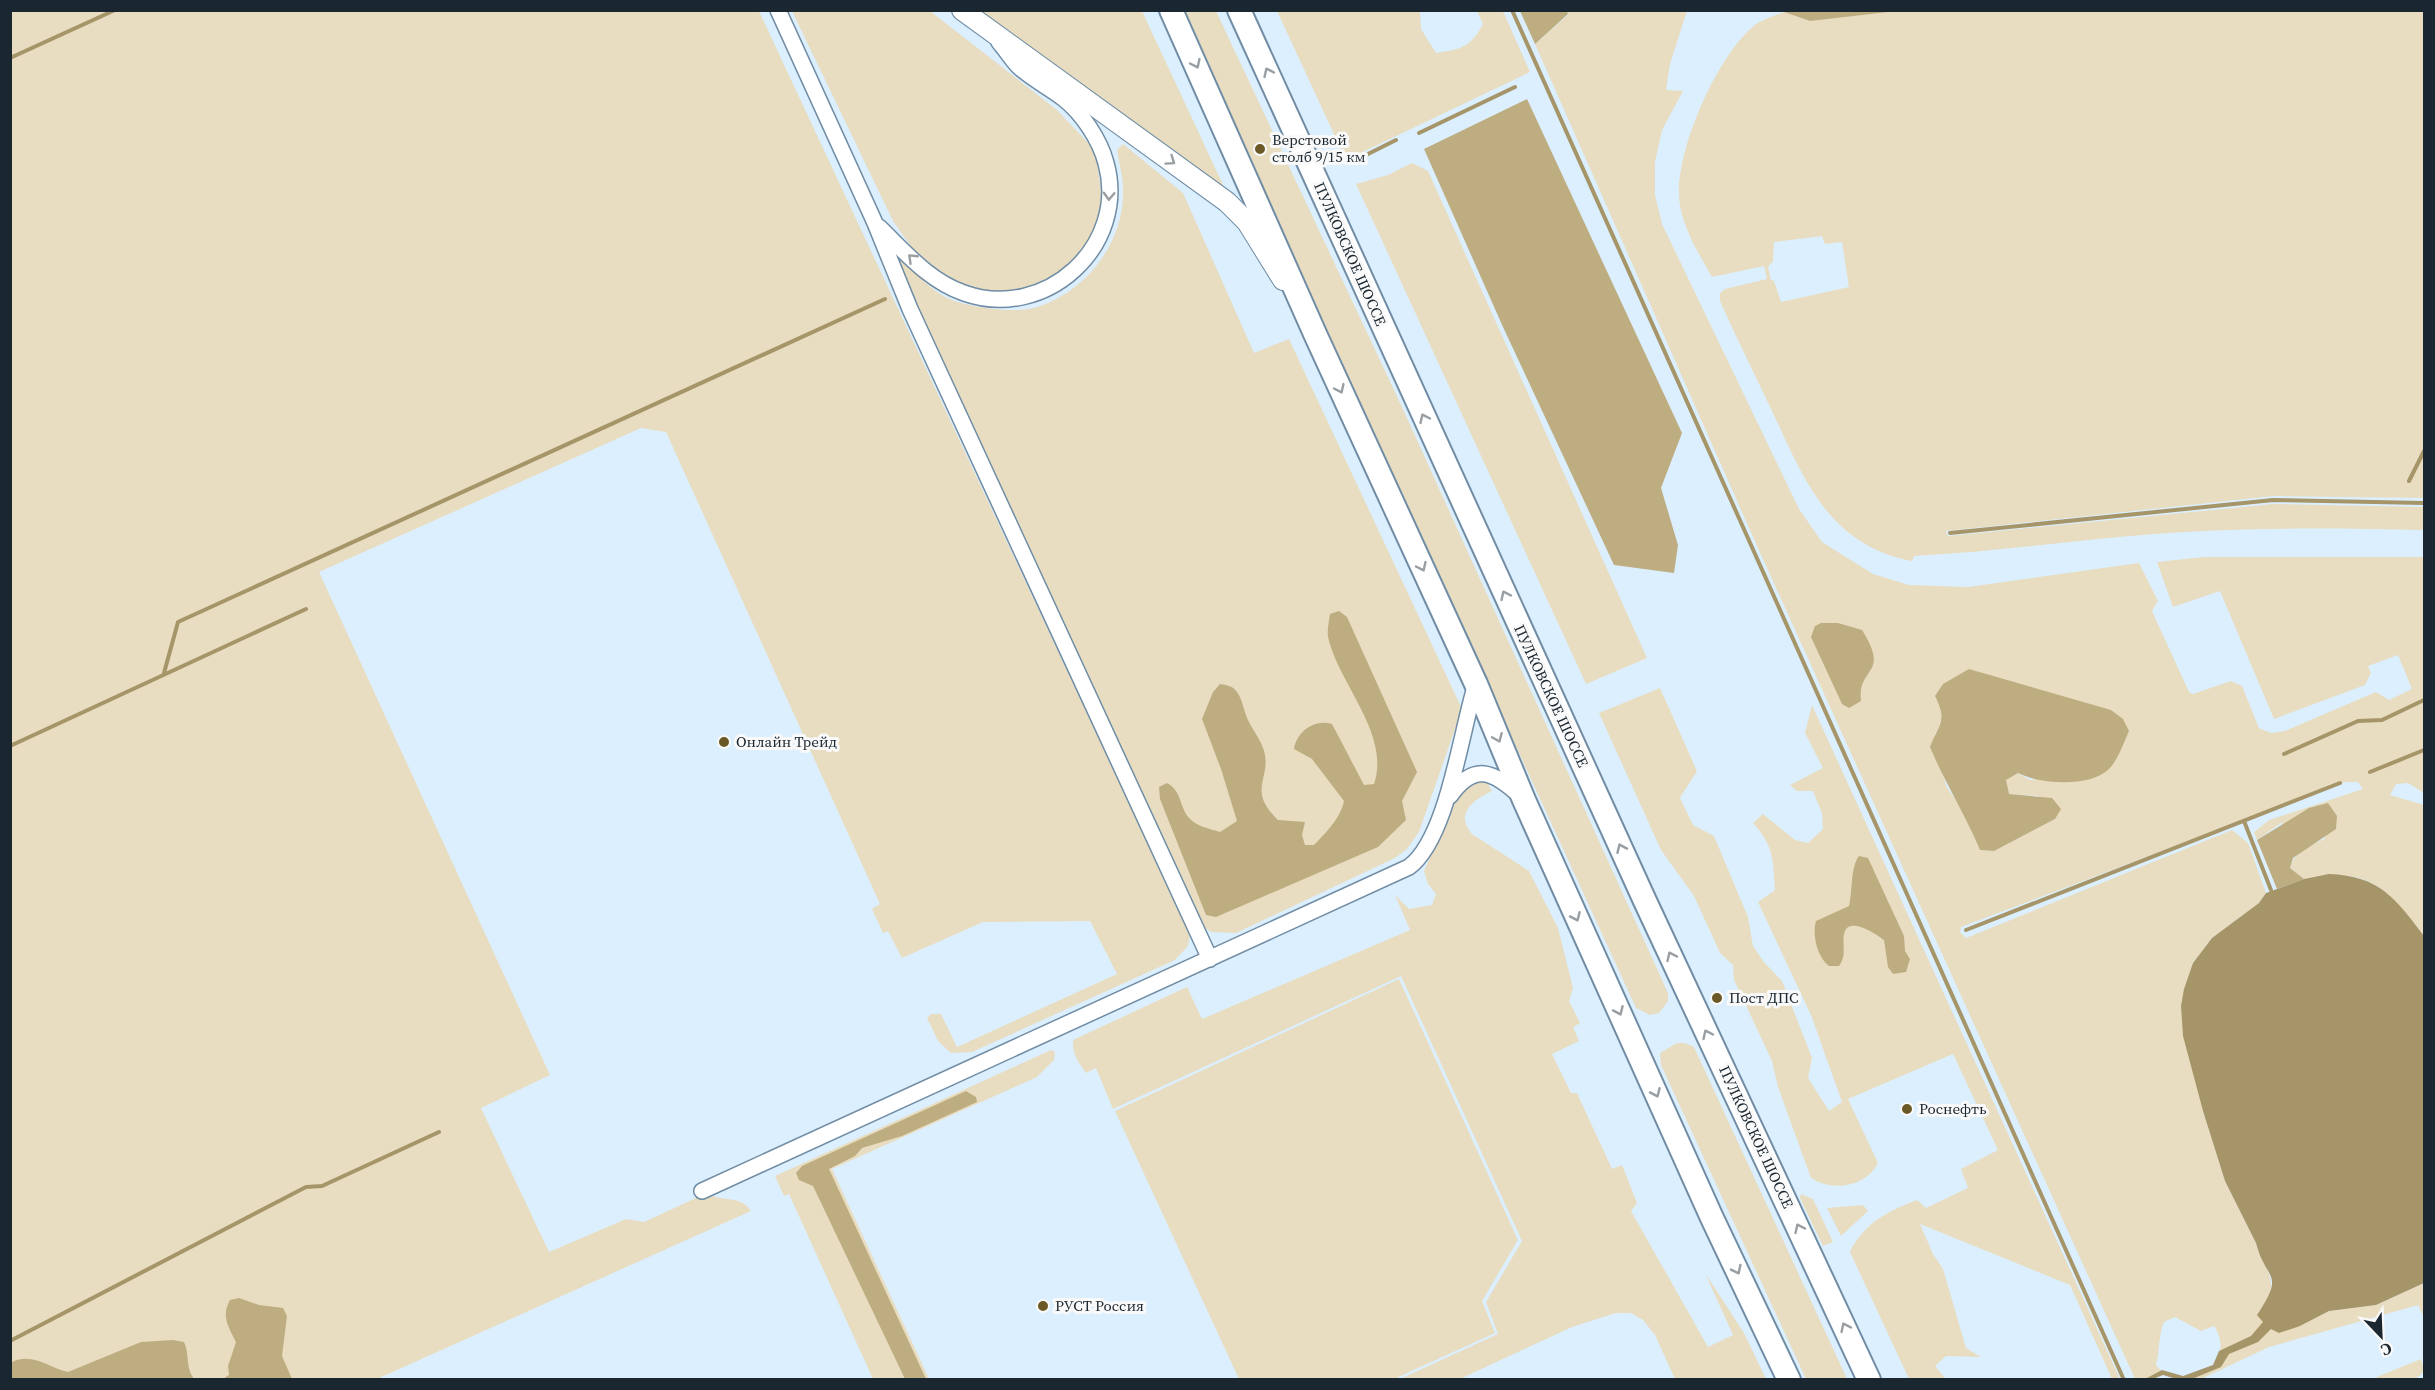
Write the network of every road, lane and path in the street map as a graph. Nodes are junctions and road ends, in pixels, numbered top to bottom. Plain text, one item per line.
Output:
1 (778, 10) edge
2 (962, 10) edge
3 (1171, 10) edge
4 (1239, 10) edge
5 (993, 34) junction
6 (875, 222) junction
7 (1300, 300) junction
8 (1476, 684) junction
9 (1524, 800) junction
10 (1444, 802) junction
11 (1210, 960) junction
12 (702, 1191) dead end
13 (1789, 1380) edge
14 (1869, 1380) edge

1 - 6 street
2 - 5 main road
3 -> 7 highway
14 -> 4 highway, ПУЛКОВСКОЕ ШОССЕ
5 -> 6 street
5 -> 7 main road
6 - 11 street
7 -> 8 highway
8 -> 9 highway
8 - 10 street
9 - 10 street
9 -> 13 highway
10 - 11 street
11 - 12 street

